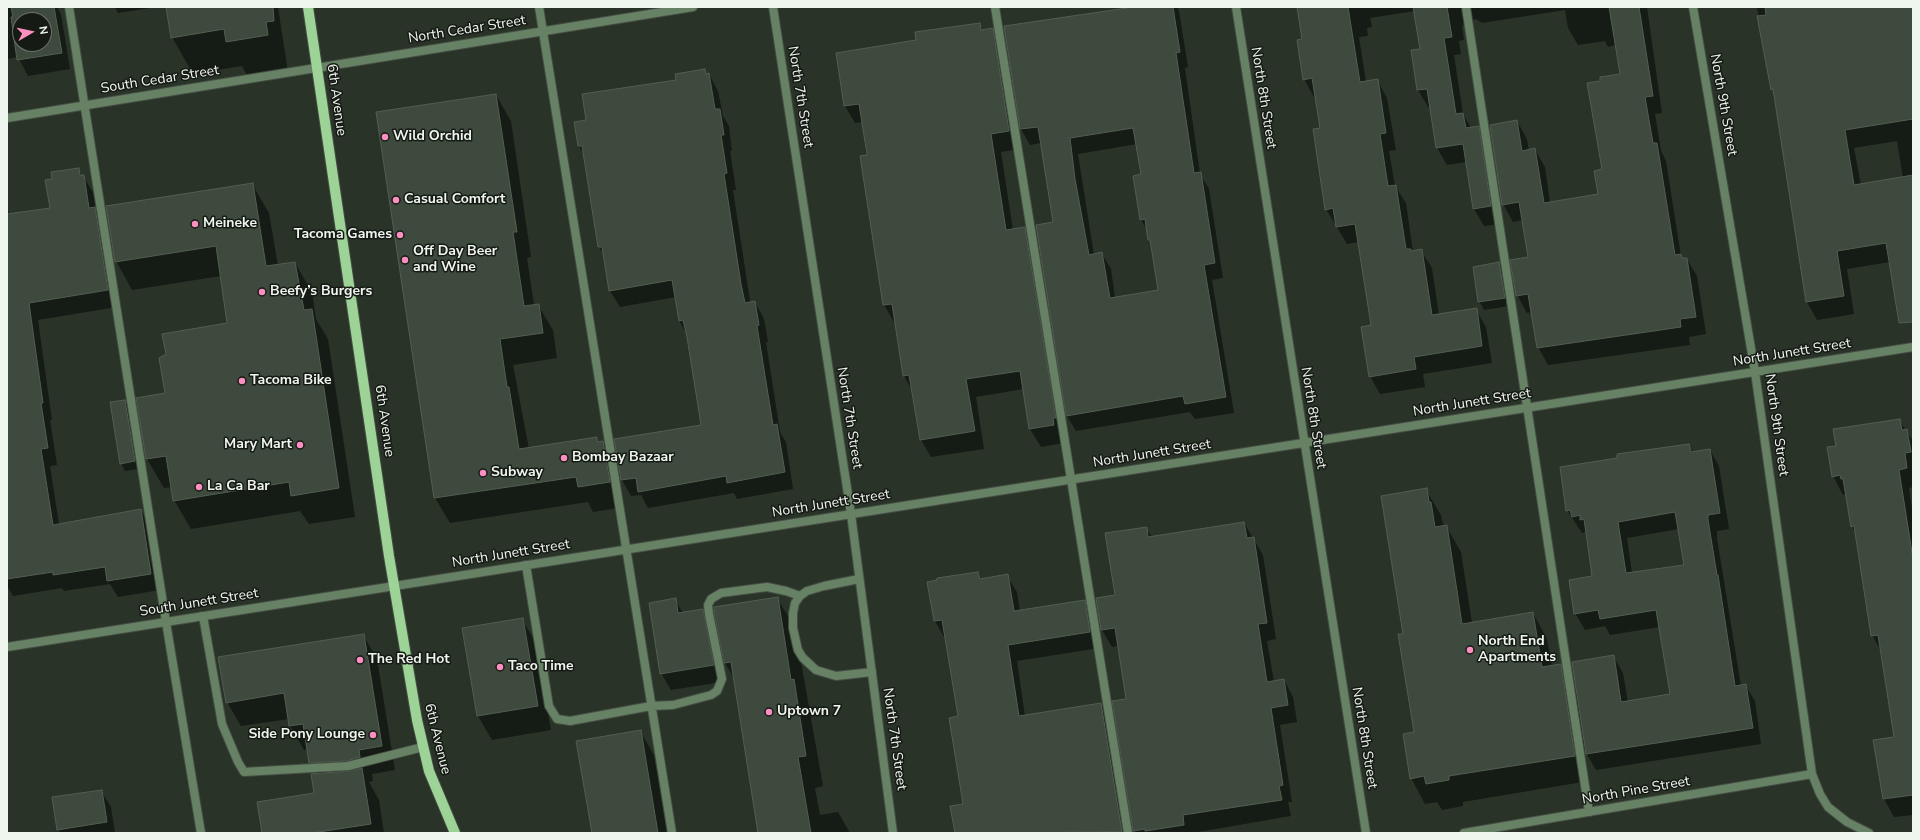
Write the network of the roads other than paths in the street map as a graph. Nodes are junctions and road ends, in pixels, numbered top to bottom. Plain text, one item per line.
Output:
1 (69, 7) edge
2 (308, 7) edge
3 (539, 7) edge
4 (693, 7) edge
5 (773, 7) edge
6 (995, 7) edge
7 (1236, 7) edge
8 (1466, 7) edge
9 (1693, 7) edge
10 (543, 31) junction
11 (317, 68) junction
12 (84, 105) junction
13 (7, 118) edge
14 (1913, 347) edge
15 (1755, 372) junction
16 (1527, 408) junction
17 (1304, 443) junction
18 (1072, 480) junction
19 (850, 514) junction
20 (625, 550) junction
21 (526, 565) junction
22 (859, 579) junction
23 (394, 586) junction
24 (800, 596) junction
25 (203, 616) junction
26 (166, 622) junction
27 (7, 647) edge
28 (872, 672) junction
29 (651, 706) junction
30 (423, 747) junction
31 (1812, 774) junction
32 (1589, 812) junction
33 (202, 833) edge
34 (455, 833) edge
35 (672, 833) edge
36 (893, 833) edge
37 (1128, 833) edge
38 (1366, 833) edge
39 (1466, 833) edge
40 (1869, 833) edge

1 - 12 street
2 - 11 main road, 6th Avenue
3 - 10 street
4 - 10 street, North Cedar Street
5 - 19 street, North 7th Street
6 - 18 street
7 - 17 street, North 8th Street
8 - 16 street
9 - 15 street, North 9th Street
10 - 11 street, North Cedar Street
10 - 20 street
11 - 12 street, South Cedar Street
11 - 23 main road, 6th Avenue
12 - 13 street, South Cedar Street
12 - 26 street
14 - 15 street, North Junett Street
15 - 16 street, North Junett Street
15 - 31 street, North 9th Street
16 - 17 street, North Junett Street
16 - 32 street
17 - 18 street, North Junett Street
17 - 38 street, North 8th Street
18 - 19 street, North Junett Street
18 - 37 street
19 - 20 street, North Junett Street
19 - 22 street, North 7th Street
20 - 21 street, North Junett Street
20 - 29 street
21 - 23 street, North Junett Street
21 - 29 street
22 - 24 street
22 - 28 street, North 7th Street
23 - 25 street, South Junett Street
23 - 30 main road, 6th Avenue
24 - 28 street
24 - 29 street
25 - 26 street, South Junett Street
25 - 30 street
26 - 27 street, South Junett Street
26 - 33 street
28 - 36 street, North 7th Street
29 - 35 street
30 - 34 main road, 6th Avenue
31 - 32 street, North Pine Street
31 - 40 street, North 9th Street
32 - 39 street, North Pine Street

